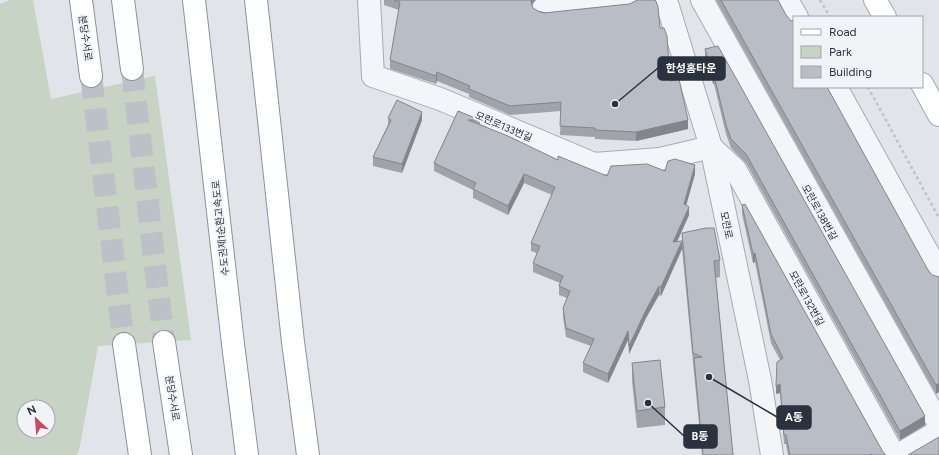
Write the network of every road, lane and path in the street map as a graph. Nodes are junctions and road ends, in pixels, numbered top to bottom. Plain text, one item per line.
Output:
1 (81, 0) edge
2 (123, 0) edge
3 (194, 0) edge
4 (256, 0) edge
5 (369, 0) edge
6 (628, 0) edge
7 (666, 0) edge
8 (702, 0) edge
9 (787, 0) edge
10 (820, 0) edge
11 (876, 0) edge
12 (542, 9) dead end
13 (796, 16) edge
14 (829, 16) edge
15 (884, 16) edge
16 (132, 69) tunnel mouth
17 (91, 76) tunnel mouth
18 (923, 86) edge
19 (837, 88) edge
20 (869, 88) edge
21 (939, 115) edge
22 (711, 147) junction
23 (939, 218) edge
24 (939, 273) edge
25 (164, 342) tunnel mouth
26 (124, 344) tunnel mouth
27 (939, 424) edge
28 (939, 431) edge
29 (140, 455) edge
30 (181, 455) edge
31 (247, 455) edge
32 (308, 455) edge
33 (772, 455) edge
34 (894, 455) edge
35 (898, 455) edge

1 - 17 main road, 분당수서로
2 - 16 main road
3 - 31 main road, 수도권제1순환고속도로
4 - 32 main road
5 - 22 street, 모란로133번길
6 - 12 street
7 - 22 street, 모란로
8 - 27 street, 모란로138번길
9 - 13 street
10 - 14 path
11 - 15 main road
18 - 21 main road
19 - 24 street
20 - 23 path
22 - 33 street, 모란로
22 - 34 street, 모란로132번길
25 - 30 main road, 분당수서로
26 - 29 main road
28 - 35 street

